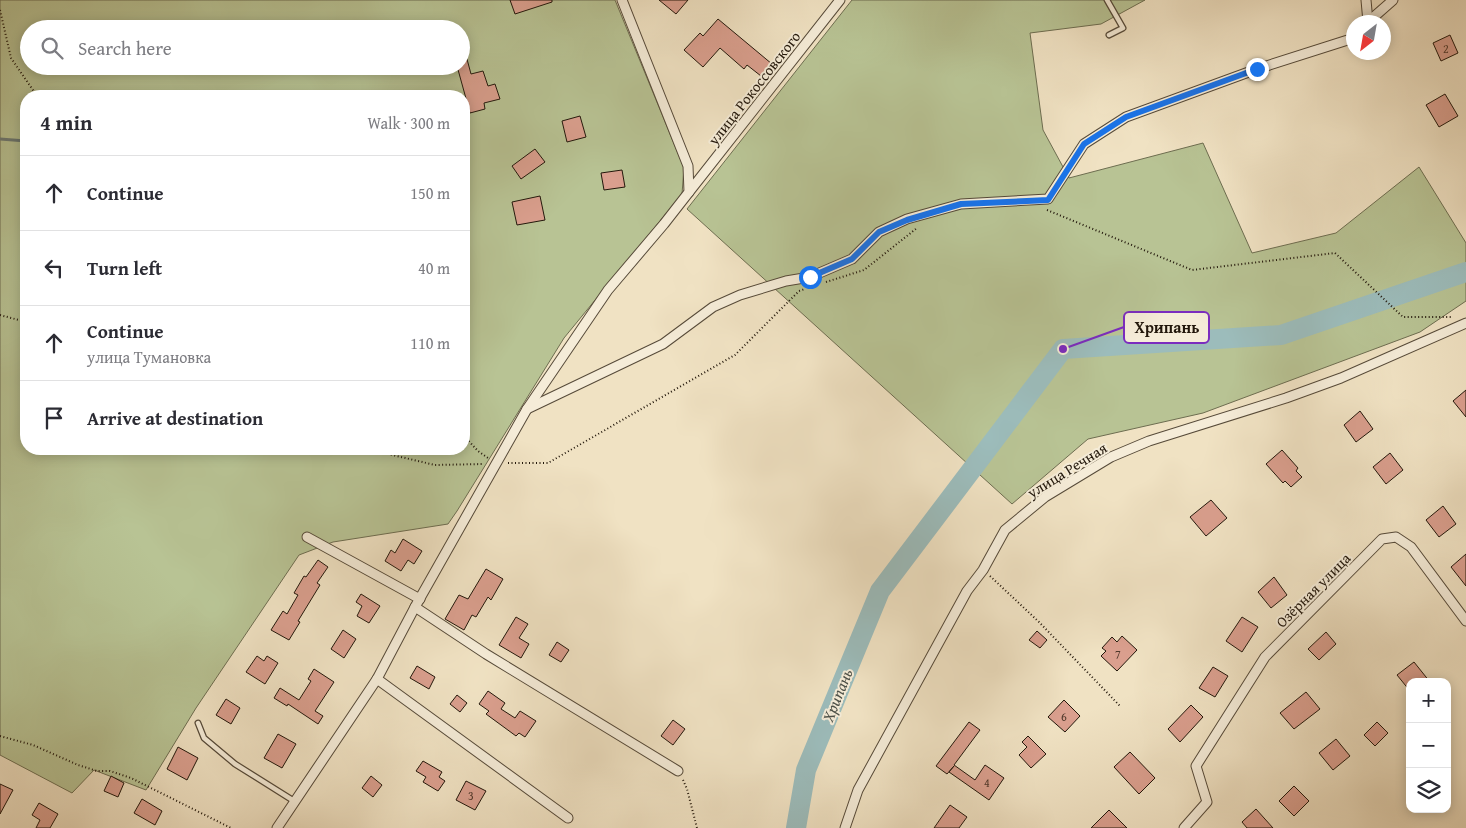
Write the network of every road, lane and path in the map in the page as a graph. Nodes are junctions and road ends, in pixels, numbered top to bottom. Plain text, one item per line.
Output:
1 (622, 0) edge
2 (840, 0) edge
3 (1107, 0) edge
4 (1366, 0) edge
5 (1393, 0) edge
6 (0, 10) edge
7 (1367, 15) edge
8 (1376, 15) edge
9 (1110, 35) dead end
10 (1346, 41) edge
11 (20, 71) edge
12 (23, 75) edge
13 (33, 90) edge
14 (689, 192) junction
15 (1042, 208) dead end
16 (916, 228) dead end
17 (827, 282) dead end
18 (808, 288) dead end
19 (0, 315) edge
20 (1457, 318) dead end
21 (20, 320) edge
22 (1466, 323) edge
23 (527, 409) junction
24 (470, 442) edge
25 (478, 451) dead end
26 (392, 455) edge
27 (496, 463) junction
28 (307, 537) dead end
29 (983, 570) junction
30 (420, 599) junction
31 (414, 608) junction
32 (1466, 621) edge
33 (377, 679) junction
34 (1120, 706) dead end
35 (198, 723) dead end
36 (0, 736) edge
37 (678, 771) joint
38 (294, 801) junction
39 (568, 818) dead end
40 (231, 828) edge
41 (277, 828) edge
42 (697, 828) edge
43 (845, 828) edge
44 (1184, 828) edge

1 - 14 street
2 - 14 street, улица Рокоссовского
3 - 9 lane
4 - 7 street
5 - 8 street
6 - 11 path
10 - 23 street
12 - 13 path
14 - 23 street, улица Рокоссовского
15 - 20 path
16 - 17 path
18 - 27 path
19 - 21 path
22 - 29 street, улица Речная
23 - 27 street, улица Рокоссовского
24 - 25 path
26 - 27 path
27 - 30 street, улица Рокоссовского
28 - 30 street
29 - 34 path
29 - 43 street, улица Речная
30 - 31 street, улица Рокоссовского
31 - 33 street, улица Рокоссовского
31 - 37 street
32 - 44 street, Озёрная улица
33 - 38 street, улица Рокоссовского
33 - 39 street
35 - 38 lane
36 - 40 path
37 - 42 path
38 - 41 street, улица Рокоссовского

